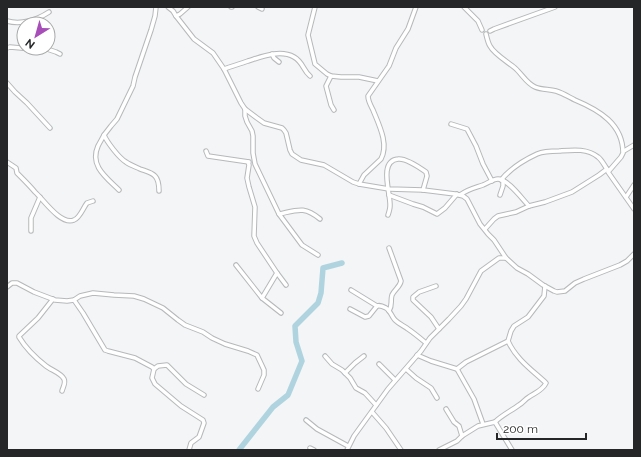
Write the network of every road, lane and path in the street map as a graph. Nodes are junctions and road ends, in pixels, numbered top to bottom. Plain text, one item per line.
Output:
1 (156, 7) edge
2 (168, 7) edge
3 (188, 7) edge
4 (315, 7) edge
5 (416, 7) edge
6 (464, 7) edge
7 (555, 7) edge
8 (49, 12) dead end
9 (176, 16) junction
10 (7, 21) edge
11 (482, 30) dead end
12 (490, 31) dead end
13 (486, 34) dead end
14 (7, 48) edge
15 (60, 54) dead end
16 (272, 54) junction
17 (279, 62) dead end
18 (224, 69) junction
19 (310, 76) dead end
20 (330, 76) junction
21 (378, 81) junction
22 (7, 83) edge
23 (245, 108) junction
24 (334, 110) dead end
25 (451, 124) dead end
26 (50, 128) dead end
27 (104, 135) junction
28 (634, 145) edge
29 (206, 151) dead end
30 (624, 151) junction
31 (7, 162) edge
32 (248, 162) junction
33 (254, 162) junction
34 (608, 170) junction
35 (502, 180) junction
36 (492, 181) junction
37 (359, 184) junction
38 (634, 185) edge
39 (388, 189) junction
40 (119, 190) dead end
41 (423, 190) junction
42 (159, 191) dead end
43 (458, 194) junction
44 (389, 195) junction
45 (500, 195) dead end
46 (40, 197) junction
47 (626, 197) junction
48 (93, 201) dead end
49 (529, 206) junction
50 (634, 208) edge
51 (279, 214) junction
52 (388, 215) dead end
53 (320, 219) dead end
54 (485, 229) junction
55 (31, 231) dead end
56 (389, 248) dead end
57 (634, 254) edge
58 (318, 255) dead end
59 (506, 258) junction
60 (236, 265) dead end
61 (277, 273) junction
62 (286, 286) dead end
63 (436, 286) dead end
64 (545, 286) junction
65 (7, 287) edge
66 (351, 290) dead end
67 (262, 298) junction
68 (53, 299) junction
69 (74, 300) junction
70 (377, 306) junction
71 (350, 309) dead end
72 (389, 311) junction
73 (281, 313) dead end
74 (439, 329) junction
75 (508, 341) junction
76 (426, 343) junction
77 (417, 355) junction
78 (325, 356) dead end
79 (364, 356) dead end
80 (379, 364) dead end
81 (154, 369) junction
82 (406, 369) junction
83 (457, 369) junction
84 (345, 373) junction
85 (395, 380) junction
86 (258, 389) dead end
87 (62, 391) dead end
88 (204, 395) dead end
89 (437, 398) dead end
90 (376, 405) junction
91 (446, 409) dead end
92 (372, 412) junction
93 (306, 420) dead end
94 (495, 422) junction
95 (484, 424) junction
96 (462, 436) junction
97 (347, 448) edge
98 (189, 450) edge
99 (401, 450) edge
100 (439, 450) edge
101 (512, 450) edge

1 - 27 street
2 - 9 street
3 - 9 street
4 - 20 street
5 - 21 street
6 - 11 street
7 - 12 street
8 - 10 street
9 - 18 street
13 - 30 street
14 - 15 street
16 - 17 street
16 - 18 street
16 - 19 street
18 - 23 street
20 - 21 street
20 - 24 street
21 - 37 street
22 - 26 street
23 - 33 street
23 - 37 street
25 - 36 street
27 - 40 street
27 - 42 street
28 - 30 street
29 - 32 street
30 - 34 street
31 - 46 street
32 - 33 street
32 - 61 street
33 - 51 street
34 - 35 street
34 - 47 street
34 - 49 street
35 - 36 street
35 - 45 street
35 - 49 street
36 - 43 street
37 - 39 street
38 - 47 street
39 - 41 street
39 - 41 street
39 - 44 street
41 - 43 street
43 - 44 street
43 - 54 street
44 - 52 street
46 - 48 street
46 - 55 street
47 - 50 street
49 - 54 street
51 - 53 street
51 - 58 street
54 - 59 street
56 - 72 street
57 - 64 street
59 - 64 street
59 - 74 street
60 - 67 street
61 - 62 street
61 - 67 street
63 - 74 street
64 - 75 street
65 - 68 street
66 - 70 street
67 - 73 street
68 - 69 street
68 - 87 street
69 - 81 street
69 - 86 street
70 - 71 street
70 - 72 street
72 - 76 street
74 - 76 street
75 - 83 street
75 - 94 street
76 - 77 street
77 - 82 street
77 - 83 street
78 - 84 street
79 - 84 street
80 - 85 street
81 - 88 street
81 - 98 street
82 - 85 street
82 - 89 street
83 - 95 street
84 - 90 street
85 - 90 street
90 - 92 street
91 - 96 street
92 - 97 street
92 - 99 street
93 - 97 street
94 - 95 street
94 - 101 street
95 - 96 street
96 - 100 street

